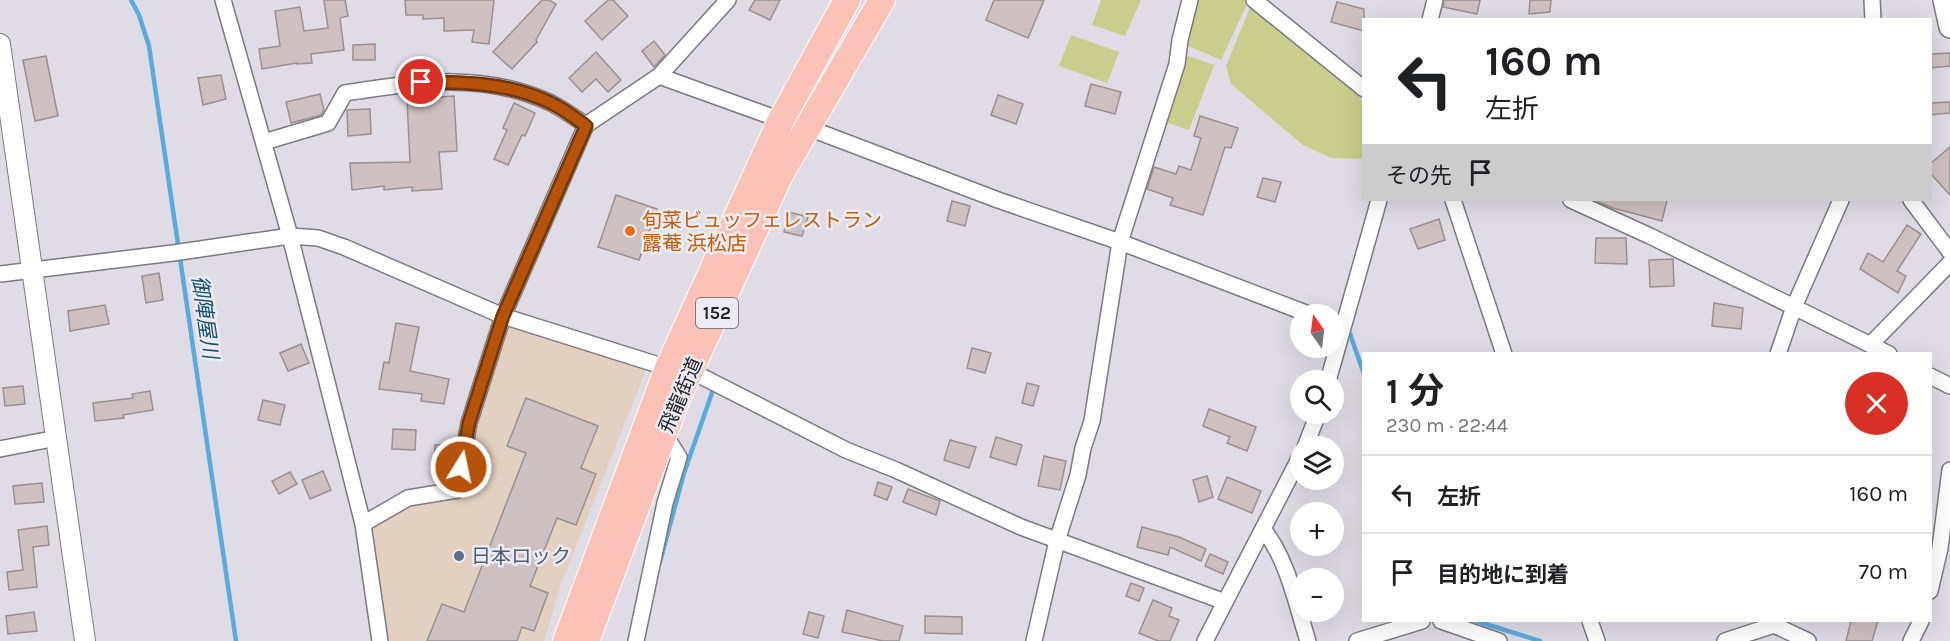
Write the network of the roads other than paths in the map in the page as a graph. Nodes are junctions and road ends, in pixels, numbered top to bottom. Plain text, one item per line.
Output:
1 (223, 0) edge
2 (728, 0) edge
3 (847, 0) edge
4 (882, 0) edge
5 (1190, 0) edge
6 (1254, 0) edge
7 (1435, 0) edge
8 (1872, 0) edge
9 (1944, 0) edge
10 (1430, 18) edge
11 (1873, 18) edge
12 (1950, 27) edge
13 (0, 44) edge
14 (659, 75) junction
15 (1362, 87) edge
16 (781, 120) junction
17 (586, 126) junction
18 (807, 127) junction
19 (264, 142) junction
20 (1379, 201) edge
21 (1453, 201) edge
22 (1578, 201) edge
23 (1841, 201) edge
24 (1912, 201) edge
25 (1594, 204) edge
26 (290, 236) junction
27 (1120, 242) junction
28 (1950, 252) edge
29 (1950, 263) edge
30 (33, 270) junction
31 (0, 274) edge
32 (1290, 307) edge
33 (1794, 307) junction
34 (1344, 308) edge
35 (503, 316) junction
36 (1871, 344) junction
37 (1503, 352) edge
38 (1779, 352) edge
39 (1885, 352) edge
40 (680, 370) junction
41 (1932, 377) edge
42 (1950, 386) edge
43 (664, 433) junction
44 (57, 438) junction
45 (0, 449) edge
46 (1950, 470) edge
47 (1290, 476) edge
48 (363, 524) junction
49 (1263, 529) junction
50 (1057, 541) junction
51 (1932, 582) edge
52 (1225, 602) junction
53 (1419, 622) edge
54 (1444, 622) edge
55 (1590, 622) edge
56 (1920, 622) edge
57 (1774, 623) edge
58 (85, 641) edge
59 (380, 641) edge
60 (566, 641) edge
61 (586, 641) edge
62 (636, 641) edge
63 (1034, 641) edge
64 (1205, 641) edge
65 (1308, 641) edge
66 (1357, 641) edge
67 (1499, 641) edge
68 (1596, 641) edge
69 (1725, 641) edge
70 (1808, 641) edge
71 (1911, 641) edge

1 - 19 street
2 - 14 street
3 - 16 highway, 飛龍街道 / 152
4 - 18 highway, 飛龍街道 / 152
5 - 27 street
6 - 15 street
7 - 10 street
8 - 11 street
9 - 12 main road
13 - 30 street
14 - 16 street
14 - 17 street
16 - 40 highway, 飛龍街道 / 152
17 - 19 street
17 - 35 street
18 - 27 street
18 - 40 highway, 飛龍街道 / 152
19 - 26 street
20 - 34 street
21 - 37 street
22 - 25 street
23 - 33 street
24 - 28 street
25 - 33 street
26 - 30 street
26 - 35 street
26 - 48 street
27 - 32 street
27 - 50 street
29 - 36 street
30 - 31 street
30 - 44 street
33 - 36 street
33 - 38 street
35 - 40 street
35 - 48 street
36 - 39 street
40 - 43 highway, 飛龍街道 / 152
40 - 50 street
40 - 60 highway, 飛龍街道 / 152
41 - 42 street
43 - 61 highway, 飛龍街道 / 152
43 - 62 street
44 - 45 street
44 - 58 street
46 - 51 street
47 - 49 street
48 - 59 street
49 - 52 street
49 - 65 street
50 - 52 street
50 - 63 street
52 - 64 street
53 - 66 street
54 - 67 street
55 - 68 street
56 - 71 street
57 - 69 street
57 - 70 street

